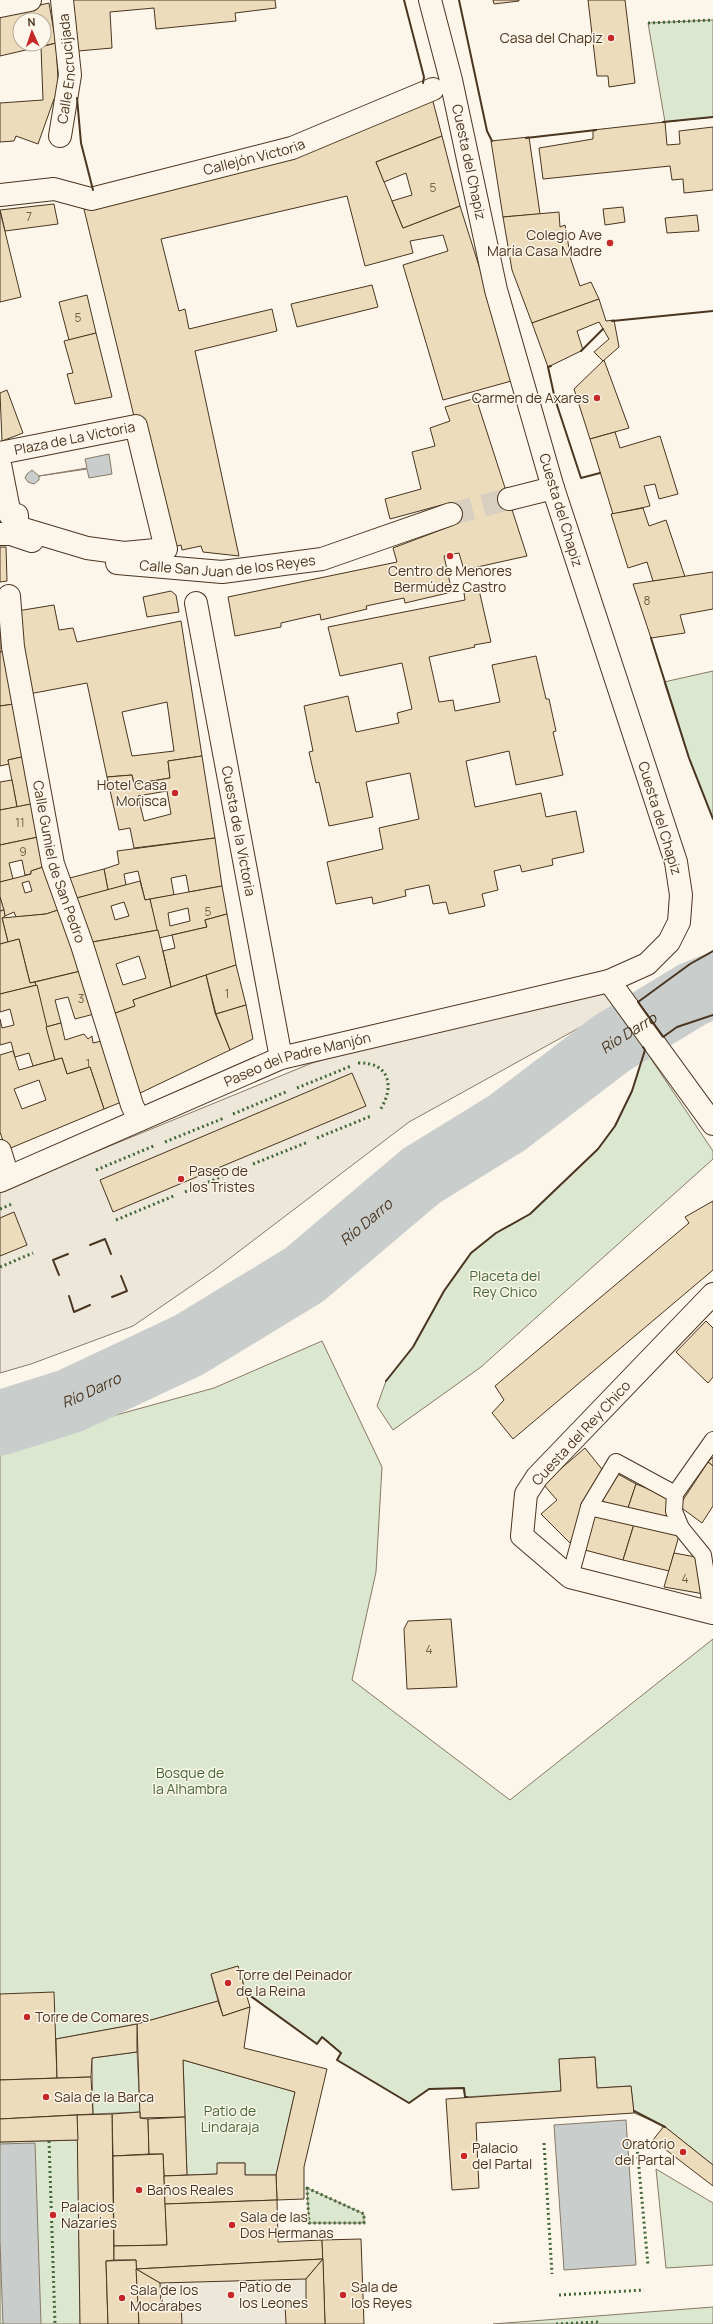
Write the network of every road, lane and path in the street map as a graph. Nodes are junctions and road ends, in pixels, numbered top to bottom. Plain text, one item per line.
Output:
1 (30, 0) edge
2 (62, 0) edge
3 (430, 0) edge
4 (0, 6) edge
5 (433, 89) dead end
6 (60, 136) dead end
7 (0, 195) edge
8 (0, 455) edge
9 (553, 488) junction
10 (509, 499) tunnel mouth
11 (451, 514) tunnel mouth
12 (0, 534) edge
13 (9, 596) dead end
14 (196, 603) dead end
15 (609, 981) junction
16 (281, 1058) junction
17 (139, 1120) junction
18 (713, 1124) edge
19 (0, 1151) edge
20 (4, 1179) edge
21 (713, 1294) edge
22 (713, 1440) edge
23 (675, 1494) junction
24 (589, 1507) junction
25 (681, 1528) junction
26 (570, 1577) junction
27 (713, 1613) edge

1 - 4 street
2 - 6 street, Calle Encrucijada
3 - 9 street, Cuesta del Chapiz
5 - 7 street, Callejón Victoria
8 - 8 street, Plaza de La Victoria
9 - 10 street
9 - 15 street, Cuesta del Chapiz
11 - 12 street, Calle San Juan de los Reyes
13 - 17 street, Calle Gumiel de San Pedro
14 - 16 street, Cuesta de la Victoria
15 - 16 street, Paseo del Padre Manjón
15 - 18 street
16 - 17 street, Paseo del Padre Manjón
17 - 20 street, Paseo del Padre Manjón
19 - 20 street
21 - 26 street, Cuesta del Rey Chico
22 - 23 lane
23 - 24 lane
23 - 25 lane
24 - 25 lane
24 - 26 lane
25 - 27 lane
26 - 27 street, Cuesta del Rey Chico

